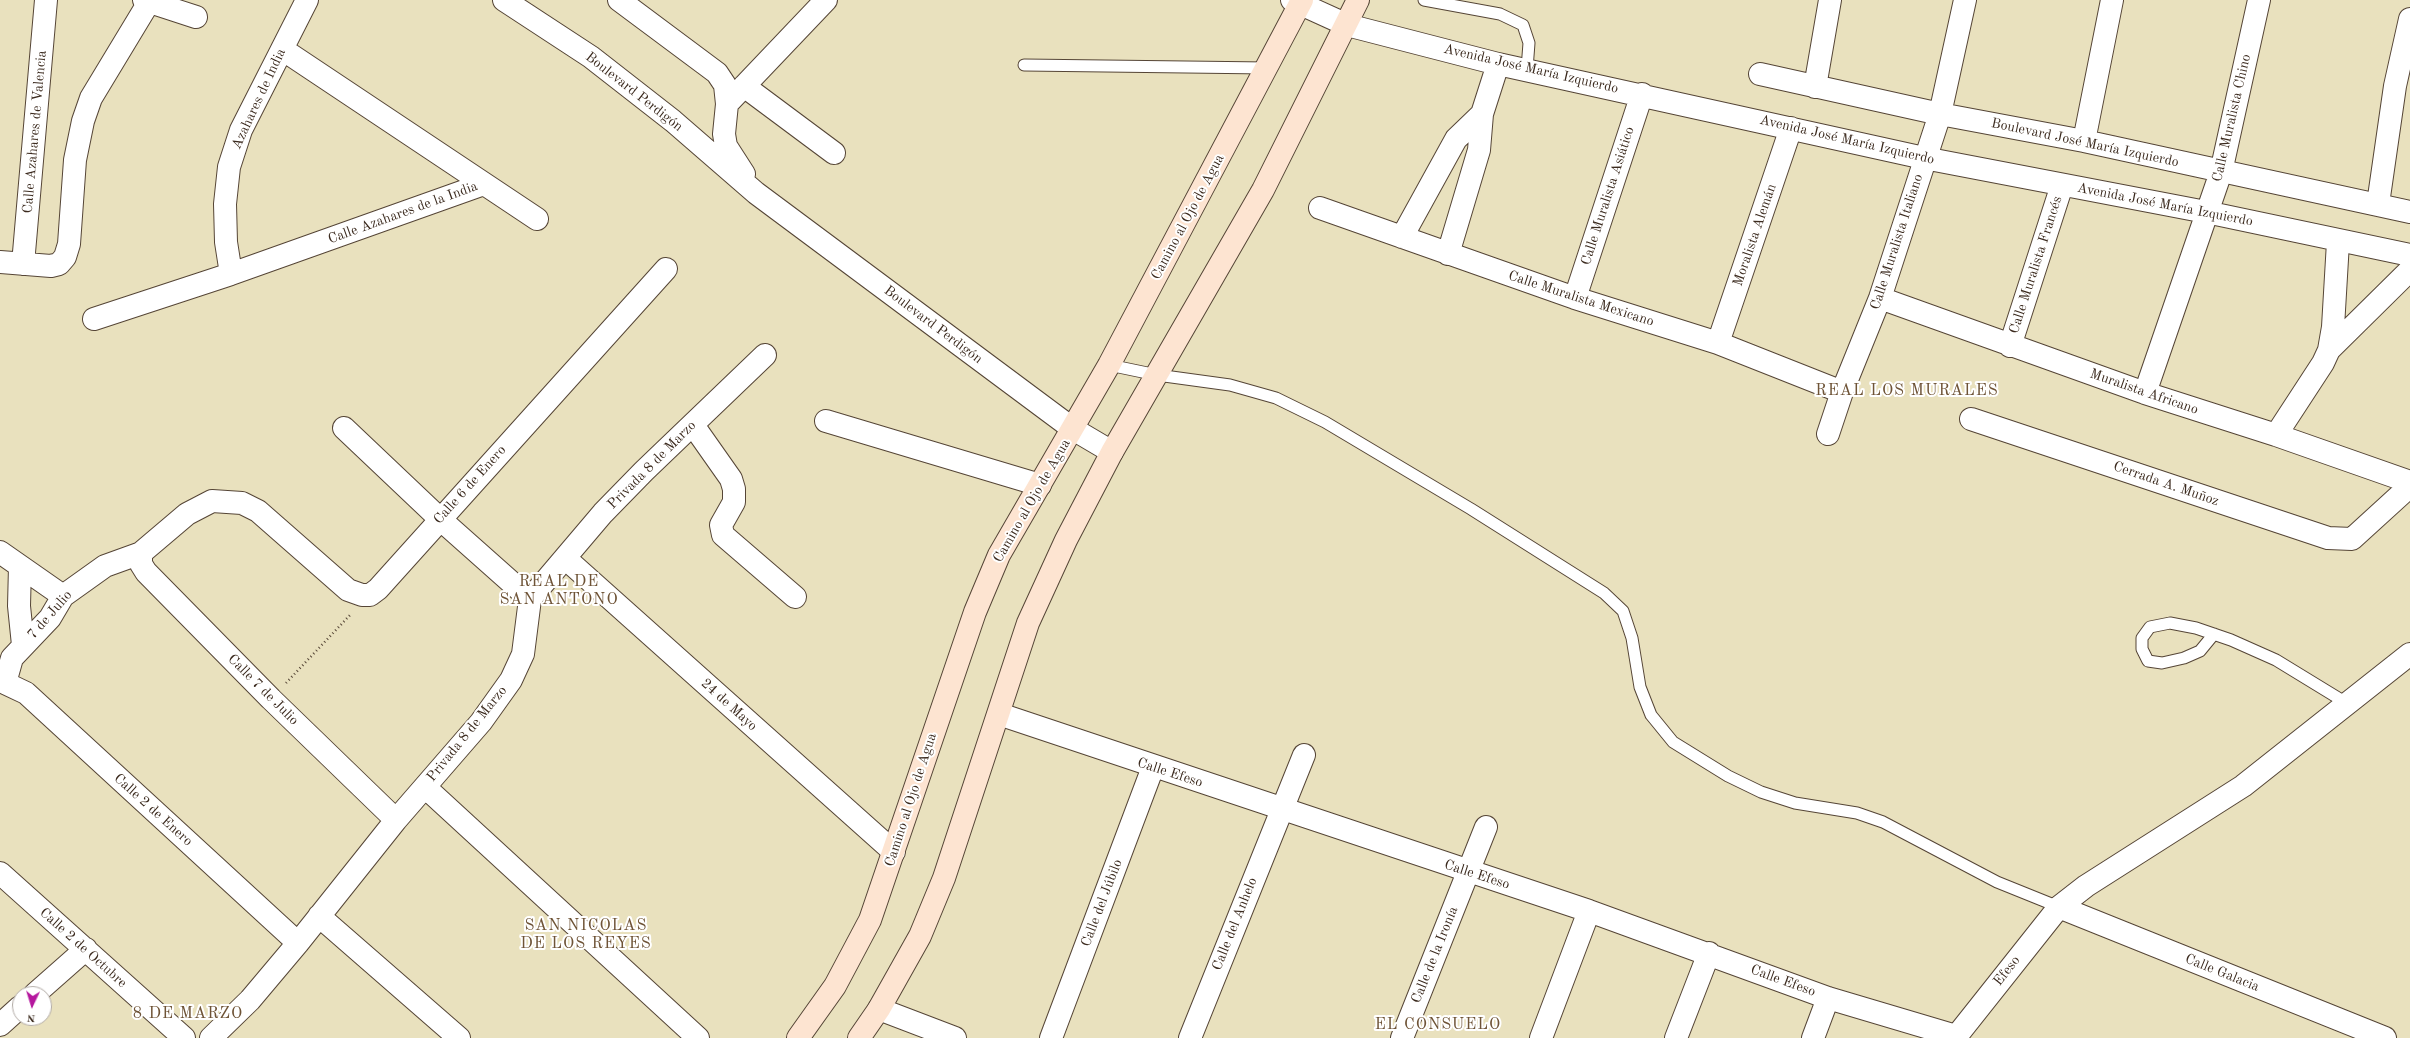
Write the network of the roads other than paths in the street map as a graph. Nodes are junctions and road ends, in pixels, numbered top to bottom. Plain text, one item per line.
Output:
1 (46, 0) edge
2 (307, 0) edge
3 (504, 0) edge
4 (619, 0) edge
5 (826, 0) edge
6 (1358, 0) edge
7 (1424, 0) edge
8 (1830, 0) edge
9 (1965, 0) edge
10 (2112, 0) edge
11 (2259, 0) edge
12 (147, 1) edge
13 (1298, 1) edge
14 (196, 17) dead end
15 (2410, 19) edge
16 (1347, 25) junction
17 (282, 49) junction
18 (1498, 64) junction
19 (1024, 65) dead end
20 (1267, 68) junction
21 (2410, 68) edge
22 (1526, 69) junction
23 (1760, 74) dead end
24 (744, 86) junction
25 (2395, 86) junction
26 (1815, 87) junction
27 (1642, 94) junction
28 (726, 104) junction
29 (1482, 114) junction
30 (1940, 114) junction
31 (1791, 128) junction
32 (2084, 141) junction
33 (834, 153) dead end
34 (1924, 158) junction
35 (2221, 172) junction
36 (484, 184) junction
37 (2062, 185) junction
38 (756, 193) junction
39 (2378, 204) junction
40 (1320, 208) dead end
41 (2206, 212) junction
42 (2410, 212) edge
43 (537, 219) dead end
44 (1402, 238) junction
45 (2338, 242) junction
46 (1448, 254) junction
47 (2410, 255) edge
48 (0, 262) edge
49 (23, 264) junction
50 (666, 269) dead end
51 (2410, 270) edge
52 (231, 274) junction
53 (1575, 298) junction
54 (1880, 298) junction
55 (94, 319) dead end
56 (1718, 343) junction
57 (2010, 346) junction
58 (2329, 350) junction
59 (765, 355) dead end
60 (1109, 365) junction
61 (1157, 375) junction
62 (1842, 392) junction
63 (2145, 393) junction
64 (1971, 419) dead end
65 (826, 421) dead end
66 (693, 425) junction
67 (344, 428) dead end
68 (1073, 429) junction
69 (1828, 434) dead end
70 (2276, 435) junction
71 (1112, 452) junction
72 (2410, 482) edge
73 (1040, 485) junction
74 (2410, 486) edge
75 (440, 519) junction
76 (0, 552) edge
77 (141, 554) junction
78 (565, 558) junction
79 (20, 566) junction
80 (63, 596) junction
81 (795, 597) dead end
82 (530, 599) junction
83 (2214, 634) junction
84 (23, 645) junction
85 (2410, 654) edge
86 (2, 683) edge
87 (2348, 704) junction
88 (998, 714) junction
89 (1304, 755) dead end
90 (1153, 767) junction
91 (425, 787) junction
92 (1281, 809) junction
93 (396, 820) junction
94 (1486, 827) dead end
95 (894, 852) junction
96 (1468, 872) junction
97 (0, 873) edge
98 (2059, 907) junction
99 (1589, 911) junction
100 (319, 916) junction
101 (298, 943) junction
102 (86, 949) junction
103 (1709, 954) junction
104 (44, 986) edge
105 (1828, 998) junction
106 (879, 1009) junction
107 (12, 1014) edge
108 (0, 1025) edge
109 (222, 1035) edge
110 (1956, 1037) edge
111 (184, 1038) edge
112 (459, 1038) edge
113 (698, 1038) edge
114 (798, 1038) edge
115 (859, 1038) edge
116 (955, 1038) edge
117 (1051, 1038) edge
118 (1190, 1038) edge
119 (1402, 1038) edge
120 (1541, 1038) edge
121 (1676, 1038) edge
122 (1813, 1038) edge
123 (2384, 1038) edge

1 - 49 street, Calle Azahares de Valencia
2 - 17 street, Azahares de India
3 - 38 street, Boulevard Perdigón
4 - 28 street, Boulevard Perdigón
5 - 24 street
6 - 16 street
7 - 22 lane
8 - 26 street
9 - 30 street, Calle Muralista Italiano
10 - 32 street
11 - 35 street, Calle Muralista Chino
12 - 14 street
12 - 49 street
13 - 16 street, Avenida José María Izquierdo
13 - 20 street, Camino al Ojo de Agua
15 - 25 street
16 - 18 street, Avenida José María Izquierdo
16 - 61 street
17 - 36 street, Calle Azahares de la India
17 - 52 street, Azahares de India
18 - 22 street, Avenida José María Izquierdo
18 - 29 street
19 - 20 lane
20 - 60 street, Camino al Ojo de Agua
21 - 25 street
22 - 27 street, Avenida José María Izquierdo
23 - 26 street, Boulevard José María Izquierdo
24 - 28 street
24 - 33 street
25 - 39 street
26 - 30 street, Boulevard José María Izquierdo
27 - 31 street, Avenida José María Izquierdo
27 - 53 street, Calle Muralista Asiático
28 - 38 street, Boulevard Perdigón
29 - 44 street
29 - 46 street
30 - 32 street, Boulevard José María Izquierdo
30 - 34 street, Calle Muralista Italiano
31 - 34 street, Avenida José María Izquierdo
31 - 56 street, Moralista Alemán
32 - 35 street, Boulevard José María Izquierdo
34 - 37 street, Avenida José María Izquierdo
34 - 54 street, Calle Muralista Italiano
35 - 39 street, Boulevard José María Izquierdo
35 - 41 street, Calle Muralista Chino
36 - 43 street
36 - 52 street, Calle Azahares de la India
37 - 41 street, Avenida José María Izquierdo
37 - 57 street, Calle Muralista Francés
38 - 68 street, Boulevard Perdigón
39 - 42 street, Boulevard José María Izquierdo
40 - 44 street, Calle Muralista Mexicano
41 - 45 street, Avenida José María Izquierdo
41 - 63 street, Calle Muralista Chino
44 - 46 street, Calle Muralista Mexicano
45 - 47 street, Avenida José María Izquierdo
45 - 58 street
46 - 53 street, Calle Muralista Mexicano
48 - 49 street
50 - 75 street, Calle 6 de Enero
51 - 58 street
52 - 55 street, Calle Azahares de la India
53 - 56 street, Calle Muralista Mexicano
54 - 57 street, Muralista Africano
54 - 62 street, Calle Muralista Italiano
56 - 62 street, Calle Muralista Mexicano
57 - 63 street, Muralista Africano
58 - 70 street
59 - 66 street, Privada 8 de Marzo
60 - 61 lane
60 - 68 street, Camino al Ojo de Agua
61 - 71 street
61 - 98 lane
62 - 69 street, Calle Muralista Italiano
63 - 70 street, Muralista Africano
64 - 74 street, Cerrada A. Muñoz
65 - 73 street
66 - 78 street, Privada 8 de Marzo
66 - 81 street
67 - 75 street
68 - 71 street, Boulevard Perdigón
68 - 73 street, Camino al Ojo de Agua
70 - 72 street, Muralista Africano
71 - 88 street
73 - 95 street, Camino al Ojo de Agua
75 - 77 street, Calle 6 de Enero
75 - 82 street
76 - 79 street
77 - 80 street, 7 de Julio
77 - 93 street, Calle 7 de Julio
78 - 82 street, Privada 8 de Marzo
78 - 95 street, 24 de Mayo
79 - 80 street
79 - 84 street
80 - 84 street, 7 de Julio
82 - 91 street, Privada 8 de Marzo
83 - 83 lane
83 - 87 lane
84 - 86 street, 7 de Julio
85 - 87 street, Efeso
86 - 101 street, Calle 2 de Enero
87 - 98 street, Efeso
88 - 90 street, Calle Efeso
88 - 106 street
89 - 92 street, Calle del Anhelo
90 - 92 street, Calle Efeso
90 - 117 street, Calle del Júbilo
91 - 93 street, Privada 8 de Marzo
91 - 113 street
92 - 96 street, Calle Efeso
92 - 118 street, Calle del Anhelo
93 - 100 street, Privada 8 de Marzo
94 - 96 street, Calle de la Ironía
95 - 114 street, Camino al Ojo de Agua
96 - 99 street, Calle Efeso
96 - 119 street, Calle de la Ironía
97 - 102 street, Calle 2 de Octubre
98 - 110 street, Efeso
98 - 123 street, Calle Galacia
99 - 103 street, Calle Efeso
99 - 120 street
100 - 101 street, Privada 8 de Marzo
100 - 112 street
101 - 109 street, Privada 8 de Marzo
102 - 104 street
102 - 111 street, Calle 2 de Octubre
103 - 105 street, Calle Efeso
103 - 121 street
105 - 110 street, Calle Efeso
105 - 122 street
106 - 115 street
106 - 116 street
107 - 108 street

